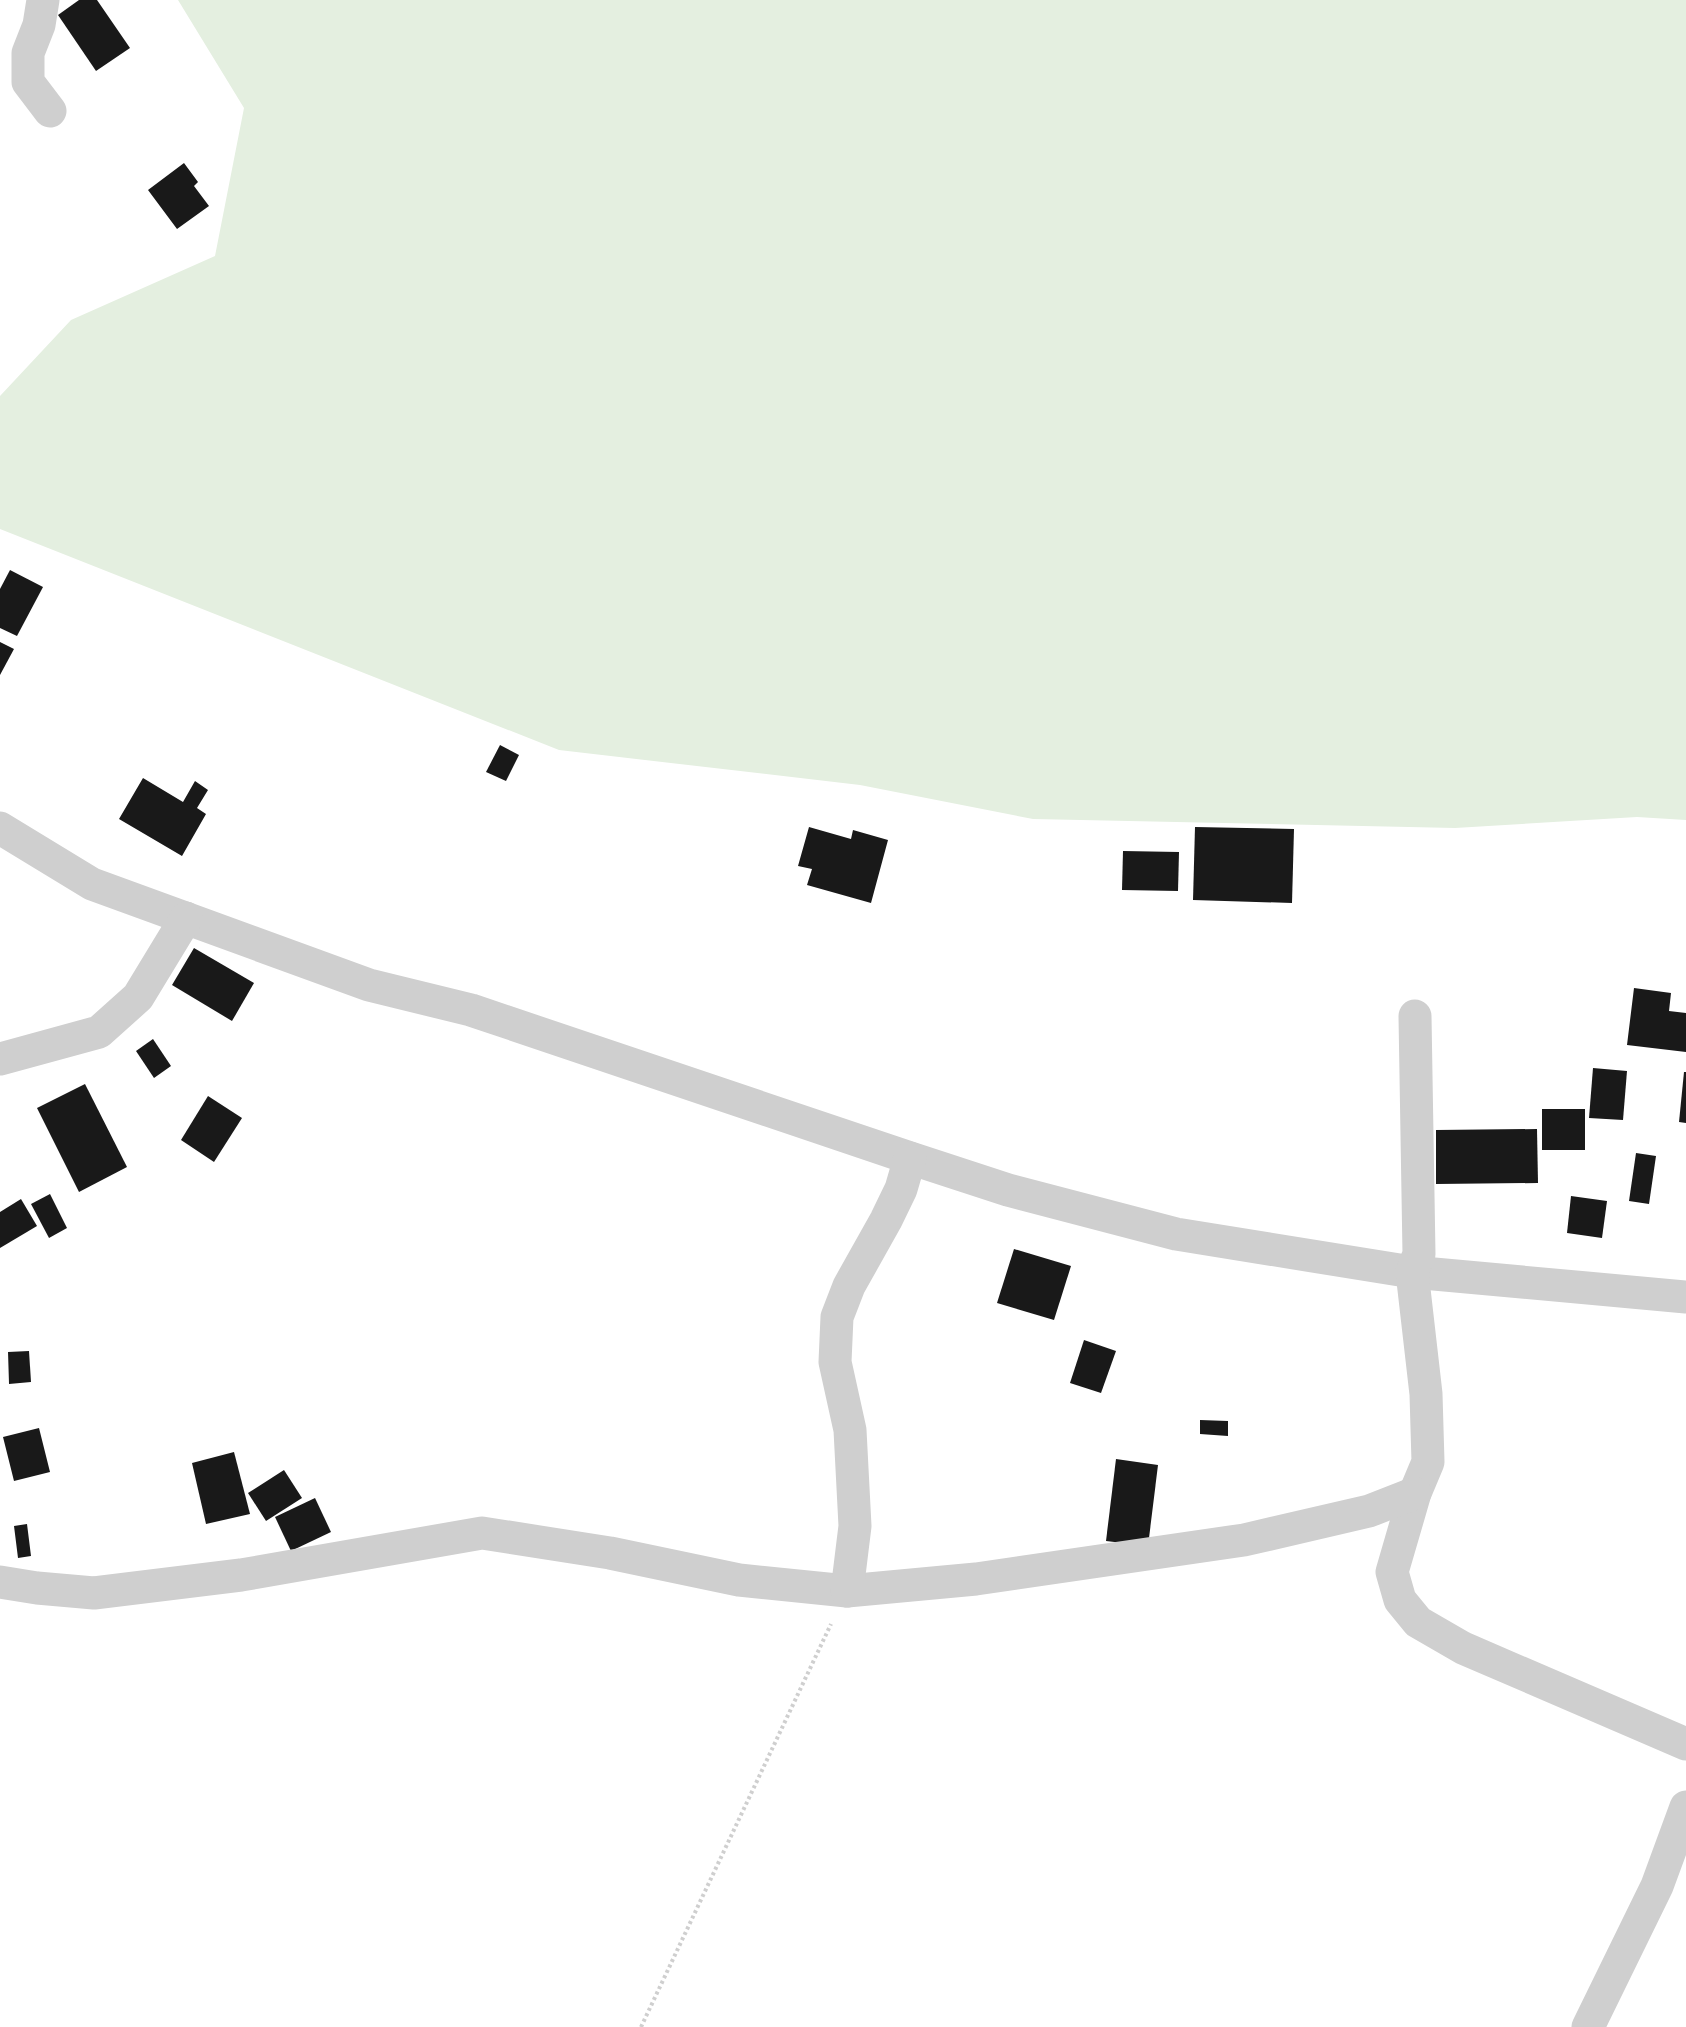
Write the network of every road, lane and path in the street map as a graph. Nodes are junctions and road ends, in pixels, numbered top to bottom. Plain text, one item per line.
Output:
1 (43, 0) edge
2 (50, 111) dead end
3 (0, 828) edge
4 (186, 918) junction
5 (1415, 1016) dead end
6 (0, 1059) edge
7 (910, 1158) junction
8 (1412, 1272) junction
9 (1686, 1297) edge
10 (1415, 1493) junction
11 (0, 1582) edge
12 (847, 1591) junction
13 (1686, 1744) edge
14 (1686, 1807) edge
15 (640, 2027) edge
16 (1588, 2027) edge

1 - 2 street
3 - 4 street
4 - 6 street
4 - 7 street
5 - 8 street
7 - 8 street
7 - 12 street
8 - 9 street
8 - 10 street
10 - 12 street
10 - 13 street
11 - 12 street
12 - 15 path
14 - 16 street

